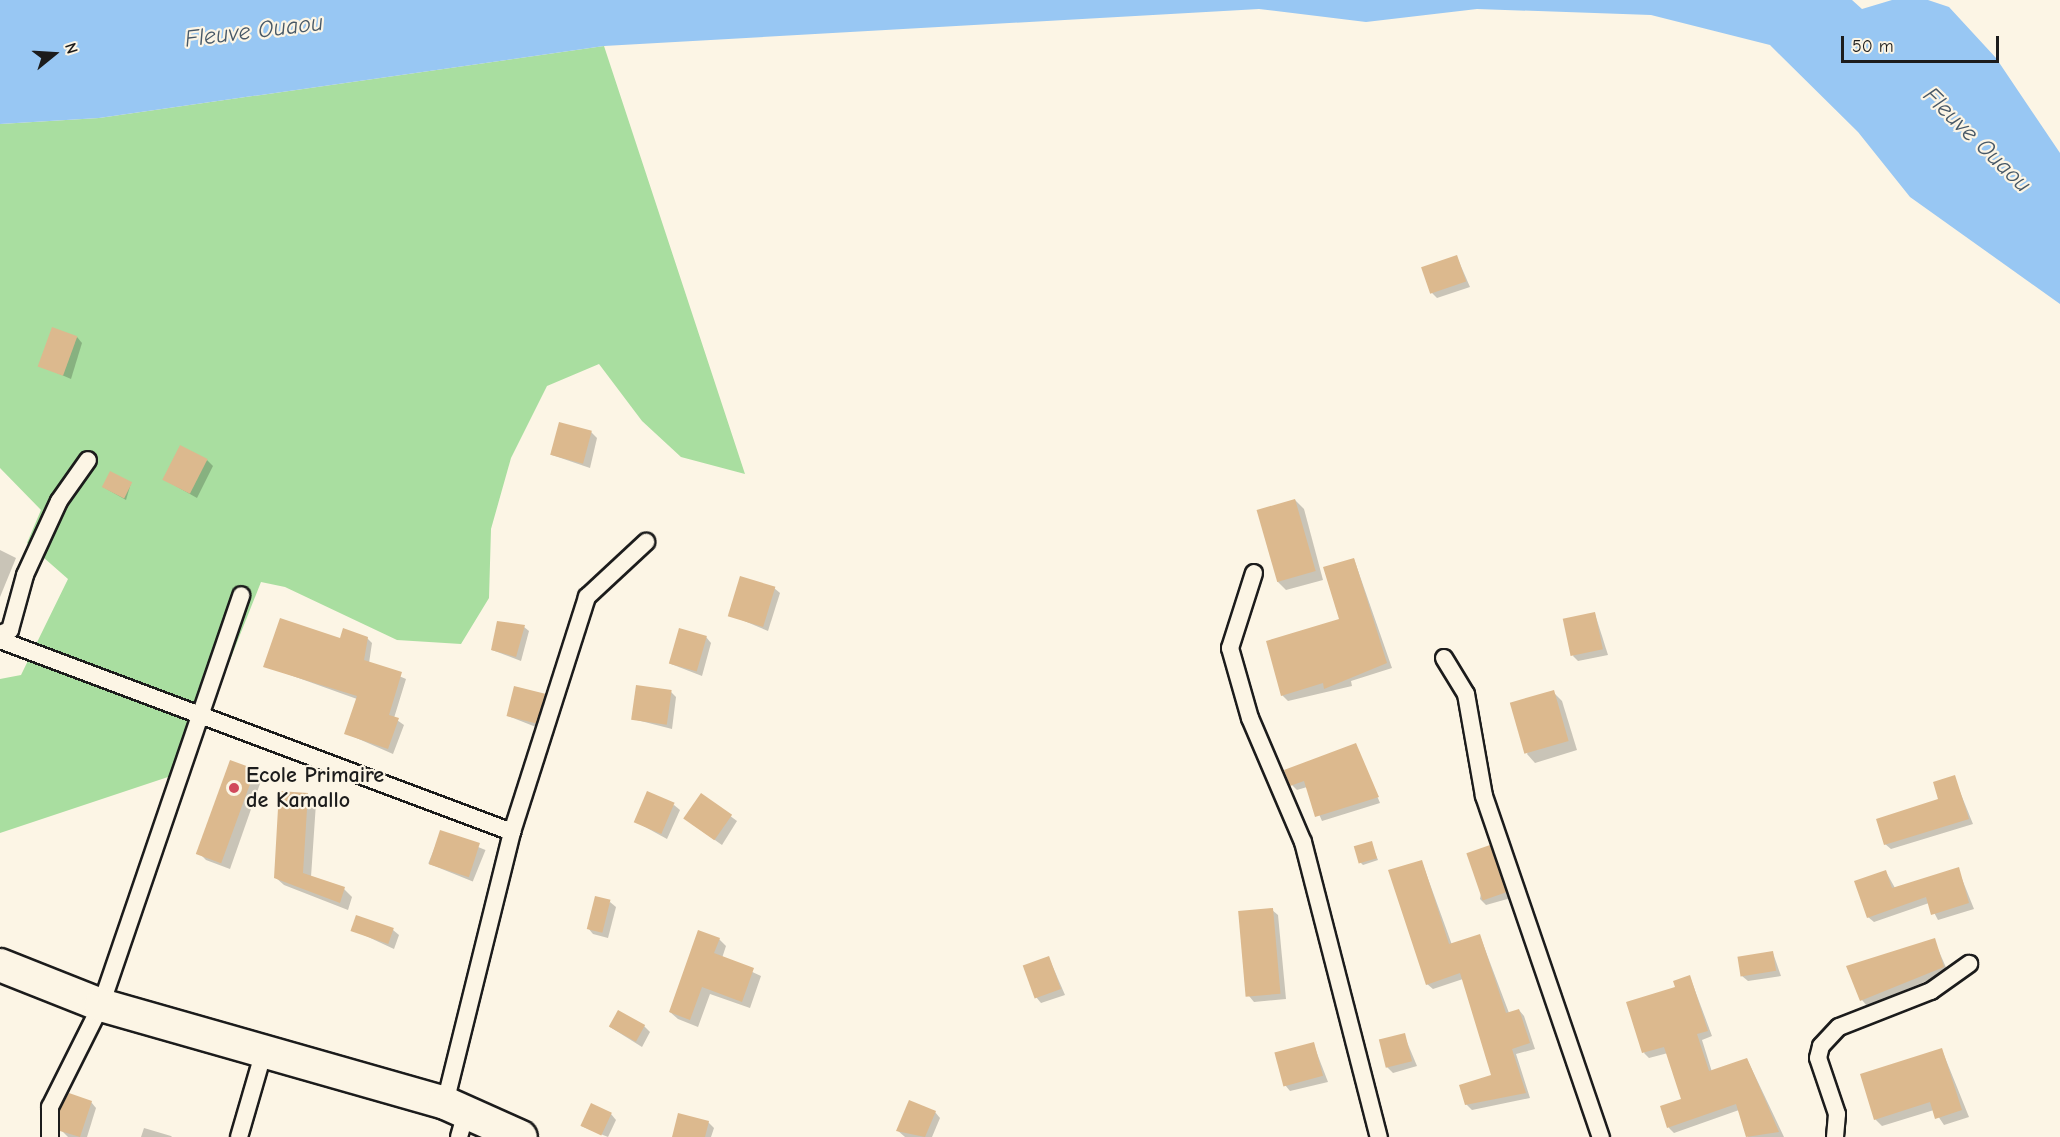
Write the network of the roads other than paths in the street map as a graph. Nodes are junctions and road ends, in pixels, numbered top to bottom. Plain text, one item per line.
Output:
1 (88, 460) dead end
2 (646, 542) dead end
3 (1254, 573) dead end
4 (241, 595) dead end
5 (0, 634) edge
6 (0, 640) edge
7 (1444, 658) dead end
8 (199, 712) junction
9 (512, 832) junction
10 (1969, 964) dead end
11 (0, 965) edge
12 (101, 1005) junction
13 (264, 1051) junction
14 (457, 1117) edge
15 (50, 1137) edge
16 (239, 1137) edge
17 (521, 1137) edge
18 (1379, 1137) edge
19 (1601, 1137) edge
20 (1835, 1137) edge

1 - 5 street
2 - 9 street
3 - 18 street
4 - 8 street
6 - 8 street
7 - 19 street
8 - 9 street
8 - 12 street
9 - 14 street
10 - 20 street
11 - 12 highway
12 - 13 highway
12 - 15 street
13 - 14 highway
13 - 16 street
14 - 17 highway

